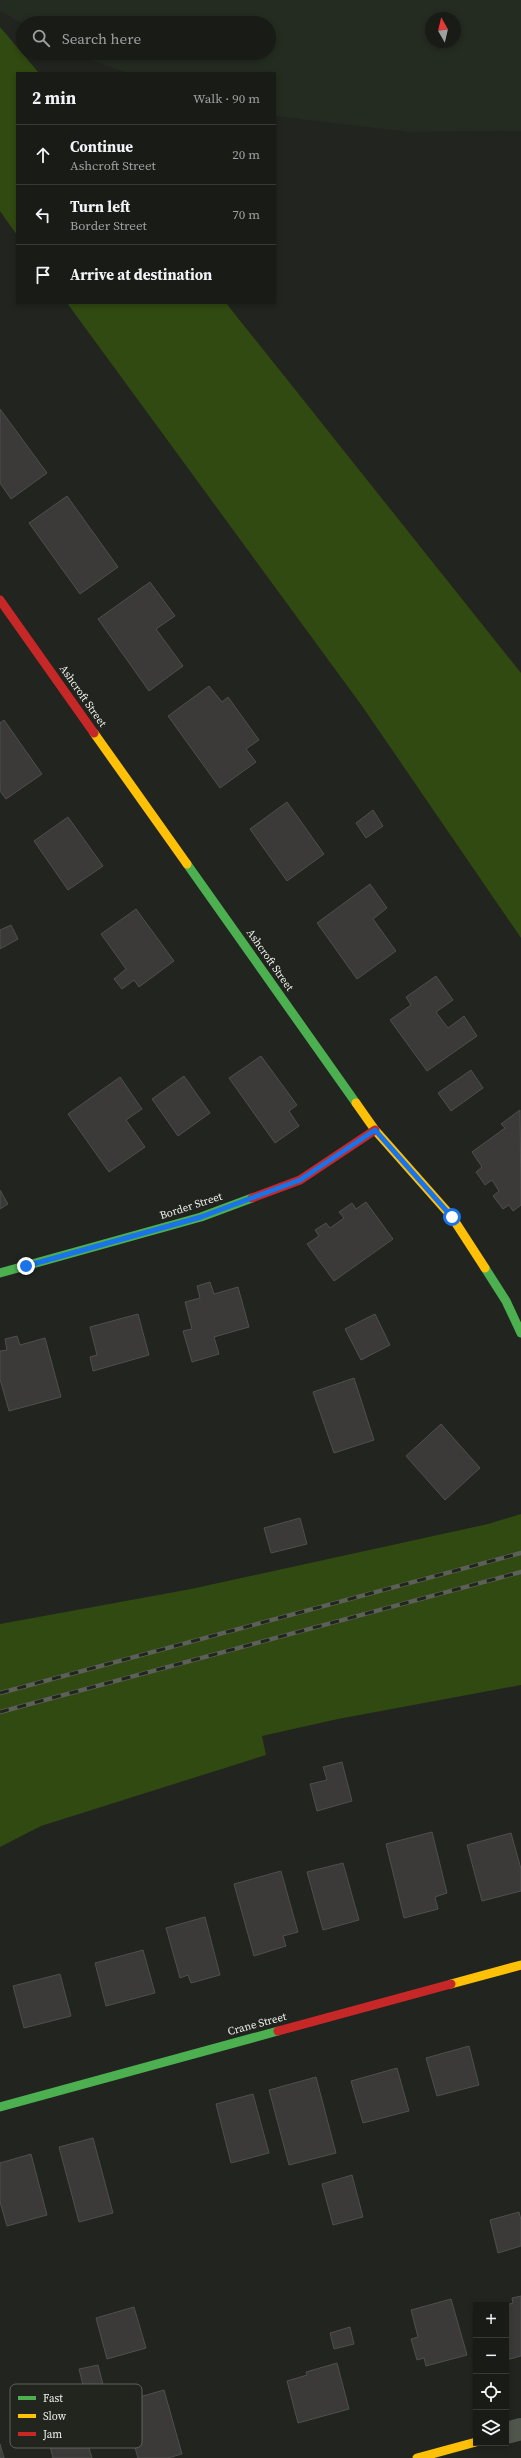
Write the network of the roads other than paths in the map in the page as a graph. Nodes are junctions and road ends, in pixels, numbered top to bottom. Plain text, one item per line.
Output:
1 (0, 600) edge
2 (375, 1130) junction
3 (0, 1273) edge
4 (521, 1333) edge
5 (521, 1965) edge
6 (0, 2107) edge
7 (521, 2429) edge
8 (509, 2432) edge
9 (473, 2443) edge
10 (417, 2458) edge

1 - 2 street, Ashcroft Street
2 - 3 street, Border Street
2 - 4 street, Ashcroft Street
5 - 6 street, Crane Street
7 - 8 street
9 - 10 street

